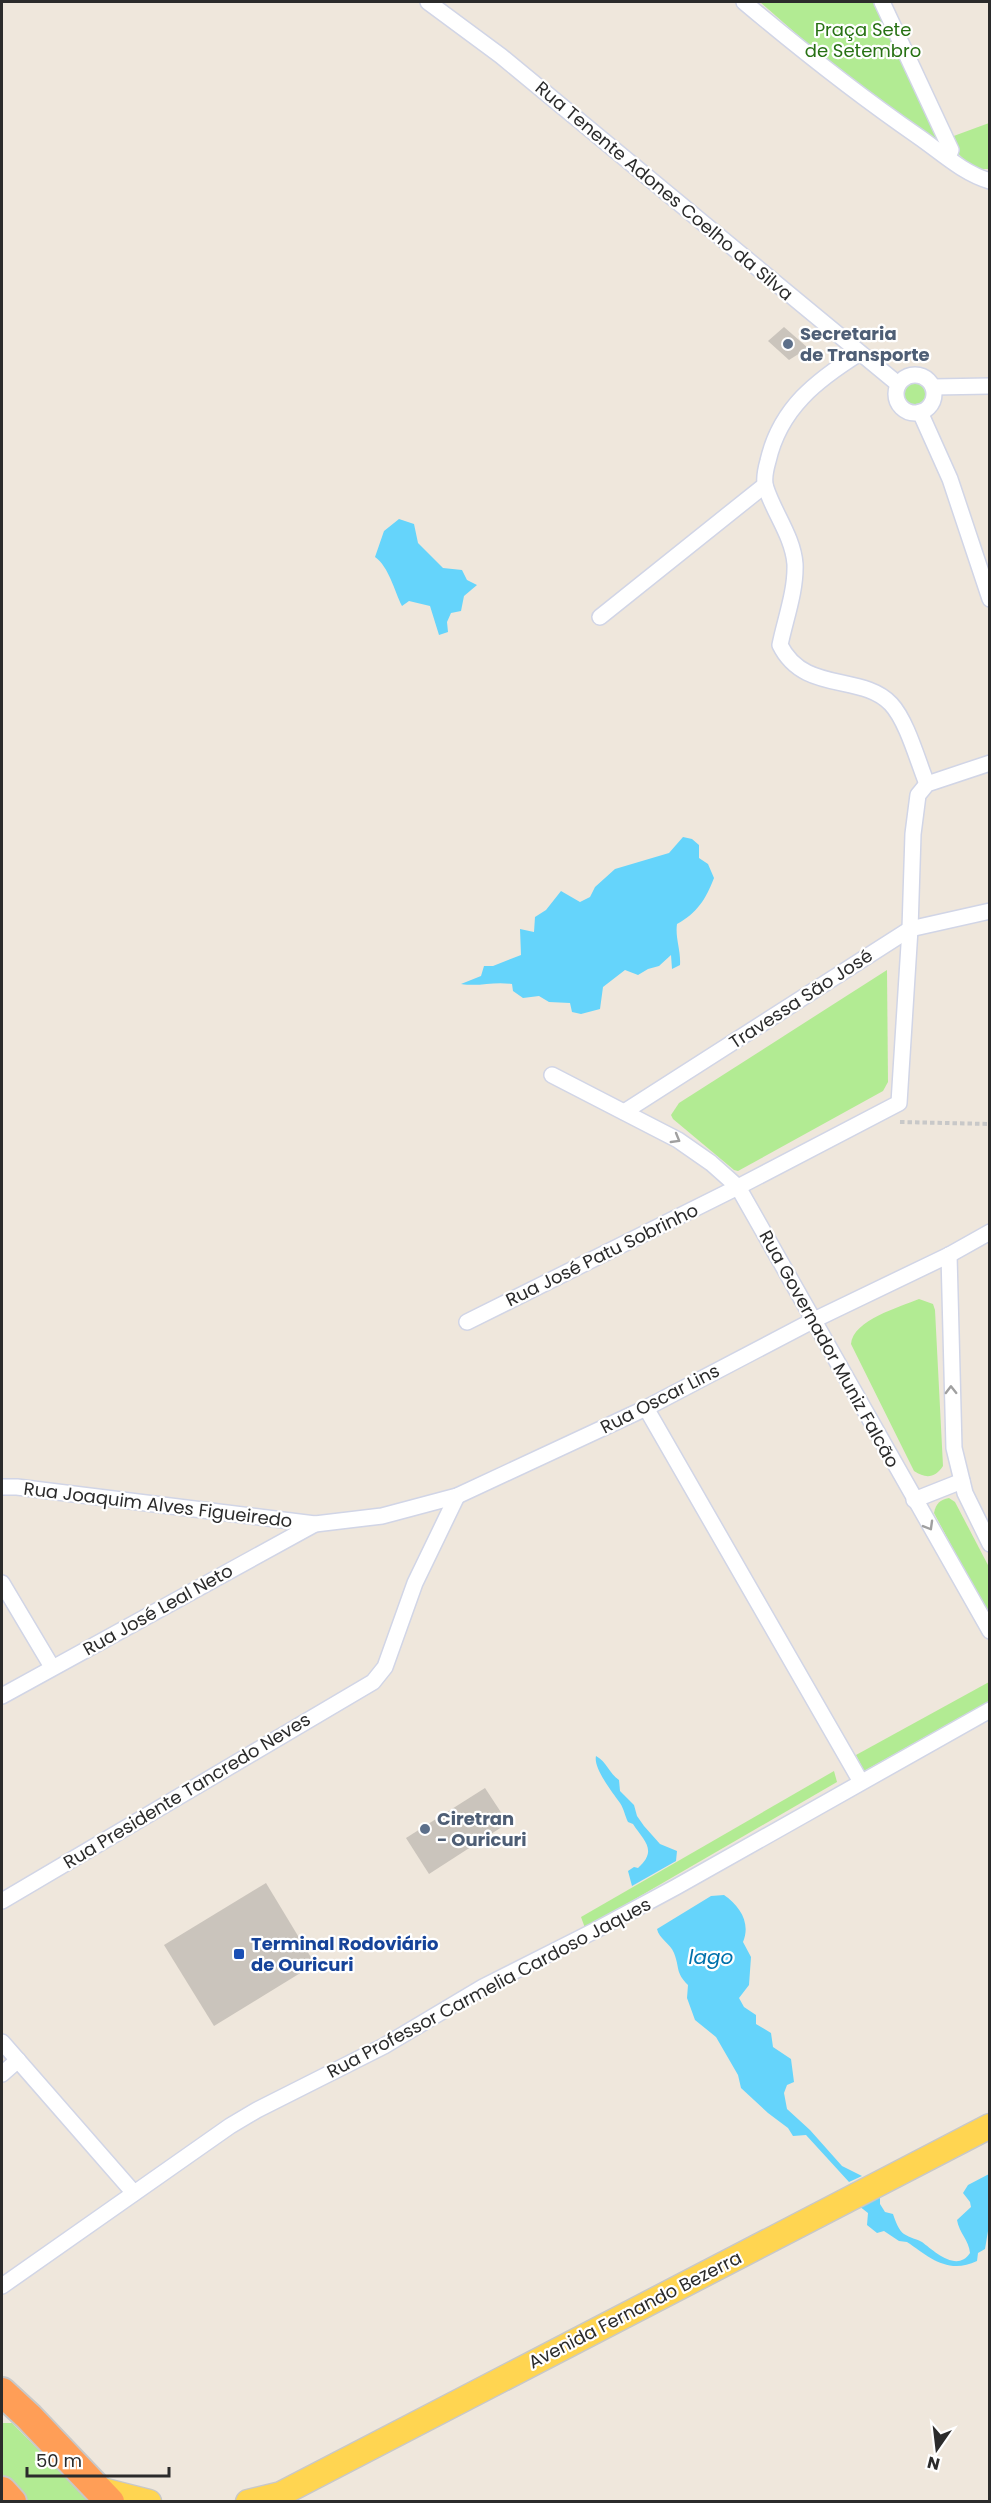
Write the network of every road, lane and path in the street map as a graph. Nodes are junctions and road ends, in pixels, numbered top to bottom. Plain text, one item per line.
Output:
1 (428, 2) edge
2 (744, 2) edge
3 (882, 2) edge
4 (948, 158) junction
5 (990, 181) edge
6 (860, 353) junction
7 (898, 384) junction
8 (990, 386) edge
9 (933, 387) junction
10 (920, 412) junction
11 (765, 485) junction
12 (990, 599) edge
13 (600, 616) dead end
14 (990, 763) edge
15 (927, 784) junction
16 (990, 911) edge
17 (910, 929) junction
18 (552, 1075) dead end
19 (899, 1103) junction
20 (624, 1112) junction
21 (990, 1124) edge
22 (738, 1187) junction
23 (990, 1232) edge
24 (949, 1254) junction
25 (814, 1320) junction
26 (467, 1322) dead end
27 (646, 1408) junction
28 (962, 1481) junction
29 (2, 1487) edge
30 (457, 1496) junction
31 (914, 1500) junction
32 (315, 1524) junction
33 (990, 1544) edge
34 (2, 1583) edge
35 (990, 1631) edge
36 (52, 1667) junction
37 (2, 1696) edge
38 (990, 1710) edge
39 (861, 1782) junction
40 (2, 1901) edge
41 (2, 2042) edge
42 (18, 2060) junction
43 (2, 2074) edge
44 (990, 2126) edge
45 (134, 2193) junction
46 (2, 2286) edge
47 (2, 2392) edge
48 (15, 2414) edge
49 (104, 2495) edge
50 (278, 2498) edge
51 (149, 2502) edge
52 (248, 2502) edge

1 - 6 street, Rua Tenente Adones Coelho da Silva
2 - 4 street
3 - 4 street
4 - 5 street
6 - 7 street, Rua Tenente Adones Coelho da Silva
6 - 11 street
7 - 9 street
7 - 10 street
8 - 9 street
9 - 10 street
10 - 12 street
11 - 13 street
11 - 15 street
14 - 15 street
15 - 17 street
16 - 17 street, Travessa São José
17 - 19 street
17 - 20 street, Travessa São José
18 - 20 street, Rua Governador Muniz Falcão
19 - 21 path
19 - 22 street, Rua José Patu Sobrinho
20 -> 22 street, Rua Governador Muniz Falcão
22 - 25 street, Rua Governador Muniz Falcão
22 - 26 street, Rua José Patu Sobrinho
23 - 24 street, Rua Oscar Lins
24 - 25 street, Rua Oscar Lins
28 -> 24 street
25 - 27 street, Rua Oscar Lins
25 - 31 street, Rua Governador Muniz Falcão
27 - 30 street, Rua Oscar Lins
27 - 39 street
28 - 31 street
28 - 33 street
29 - 32 street, Rua Joaquim Alves Figueiredo
30 - 32 street, Rua Oscar Lins
30 - 40 street, Rua Presidente Tancredo Neves
31 -> 35 street, Rua Governador Muniz Falcão
32 - 36 street, Rua José Leal Neto
34 - 36 street
36 - 37 street, Rua José Leal Neto
38 - 39 street, Rua Professor Carmelia Cardoso Jaques
39 - 45 street, Rua Professor Carmelia Cardoso Jaques
41 - 42 street
42 - 43 street
42 - 45 street
44 - 50 main road, Avenida Fernando Bezerra
45 - 46 street, Rua Professor Carmelia Cardoso Jaques
47 - 48 highway
48 - 49 highway
49 - 51 main road
50 - 52 main road, Avenida Fernando Bezerra

